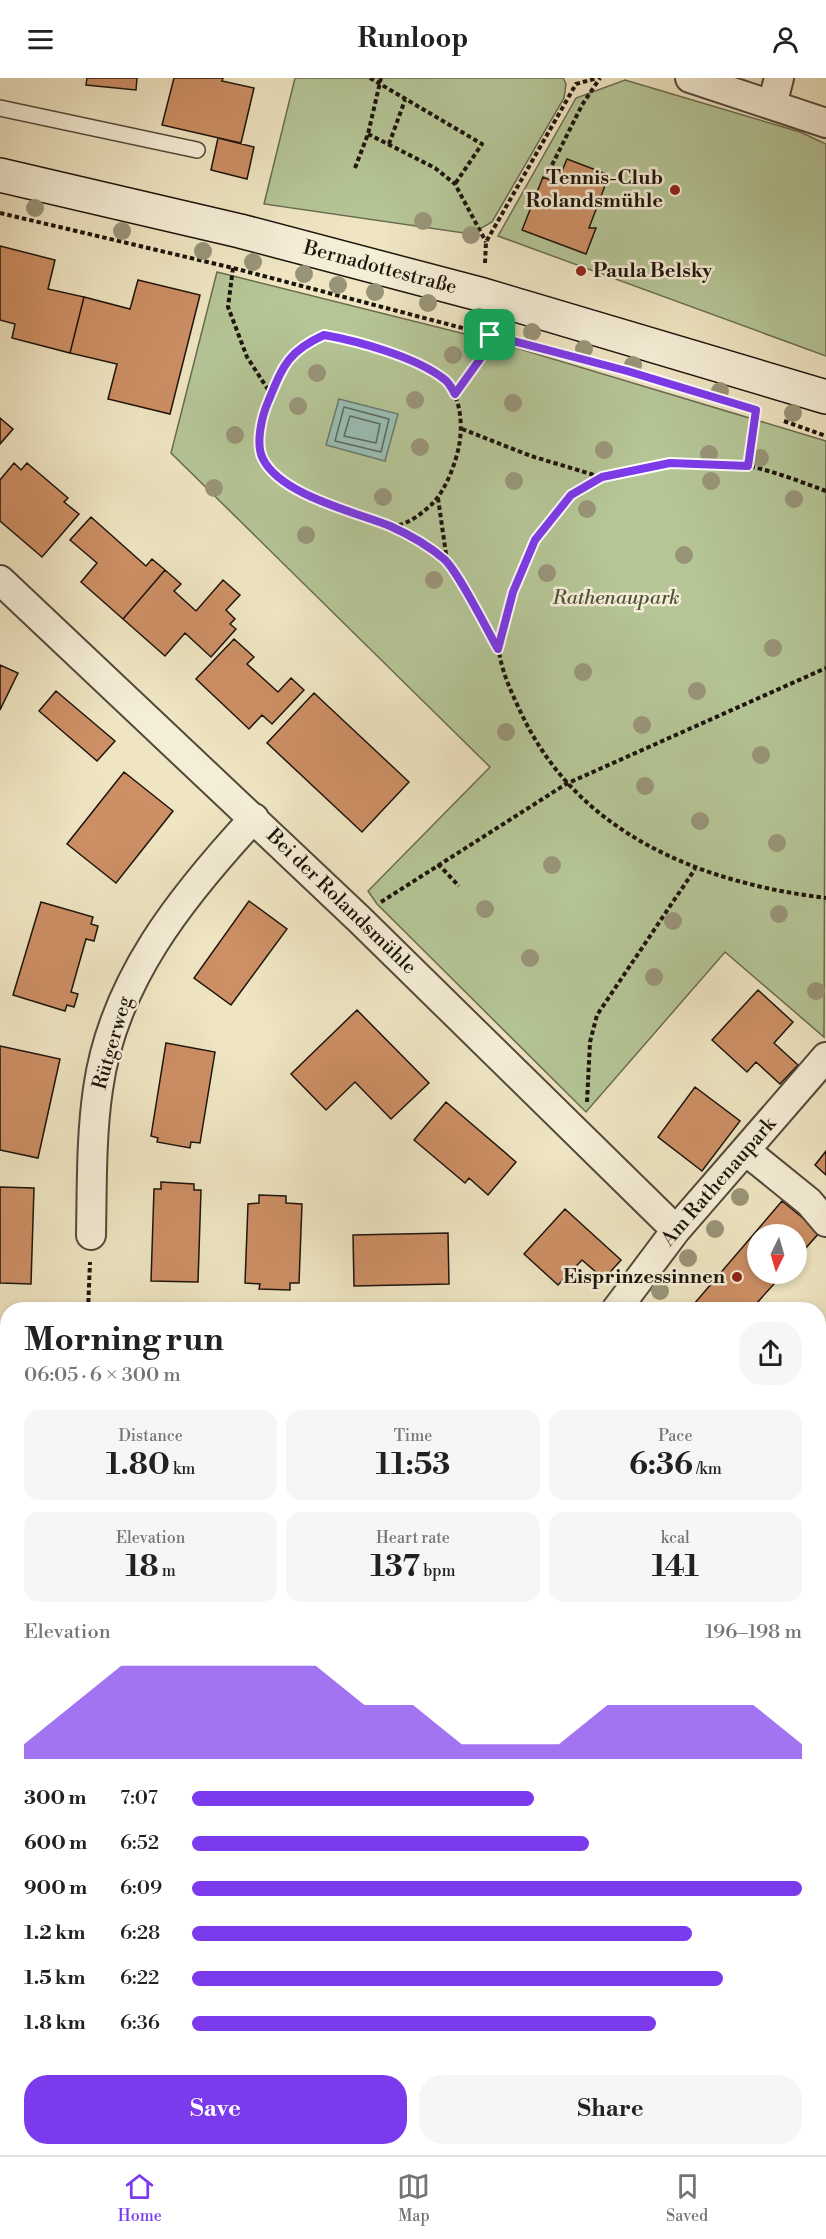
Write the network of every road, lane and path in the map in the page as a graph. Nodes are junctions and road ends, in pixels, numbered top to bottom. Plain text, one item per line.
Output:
1 (370, 78) edge
2 (381, 78) edge
3 (598, 78) edge
4 (690, 78) edge
5 (380, 84) junction
6 (776, 91) edge
7 (405, 100) junction
8 (0, 108) edge
9 (826, 123) edge
10 (368, 134) junction
11 (389, 144) junction
12 (197, 150) dead end
13 (552, 165) dead end
14 (355, 168) dead end
15 (0, 175) edge
16 (455, 184) junction
17 (0, 213) edge
18 (486, 242) junction
19 (233, 268) junction
20 (483, 296) junction
21 (490, 335) junction
22 (547, 350) dead end
23 (271, 394) junction
24 (455, 394) junction
25 (826, 397) edge
26 (745, 407) dead end
27 (756, 410) junction
28 (766, 414) dead end
29 (776, 417) dead end
30 (462, 429) junction
31 (826, 436) edge
32 (748, 466) junction
33 (602, 477) junction
34 (826, 491) edge
35 (438, 498) junction
36 (390, 526) junction
37 (447, 561) junction
38 (0, 580) edge
39 (498, 649) junction
40 (826, 668) edge
41 (567, 784) junction
42 (254, 818) junction
43 (438, 864) junction
44 (695, 868) junction
45 (459, 886) dead end
46 (826, 898) edge
47 (359, 919) junction
48 (826, 1057) edge
49 (581, 1135) junction
50 (746, 1151) junction
51 (826, 1222) edge
52 (676, 1230) junction
53 (91, 1235) joint
54 (88, 1302) edge
55 (622, 1302) edge

1 - 5 path
2 - 5 path
3 - 13 path
3 - 18 path
4 - 6 street
5 - 7 path
5 - 10 path
6 - 9 street
7 - 11 path
7 - 16 path
8 - 12 lane
10 - 11 path
10 - 14 path
11 - 16 path
15 - 20 street, Bernadottestraße
16 - 18 path
17 - 19 path
18 - 20 path
19 - 21 path
19 - 23 path
20 - 21 path
20 - 25 street, Bernadottestraße
21 - 22 path
21 - 24 path
23 - 24 path
23 - 36 path
24 - 30 path
26 - 27 path
27 - 28 path
27 - 32 path
29 - 31 path
30 - 33 path
30 - 35 path
32 - 33 path
32 - 34 path
33 - 39 path
35 - 36 path
35 - 37 path
36 - 37 path
37 - 39 path
38 - 42 street, Bei der Rolandsmühle
39 - 41 path
40 - 41 path
41 - 43 path
41 - 44 path
42 - 47 street, Bei der Rolandsmühle
42 - 53 street, Rütgerweg
43 - 45 path
43 - 47 path
44 - 46 path
44 - 49 path
47 - 49 street, Bei der Rolandsmühle
48 - 50 street, Am Rathenaupark
49 - 52 street, Bei der Rolandsmühle
50 - 51 street
50 - 52 street, Am Rathenaupark
52 - 55 street, Am Rathenaupark
53 - 54 path

